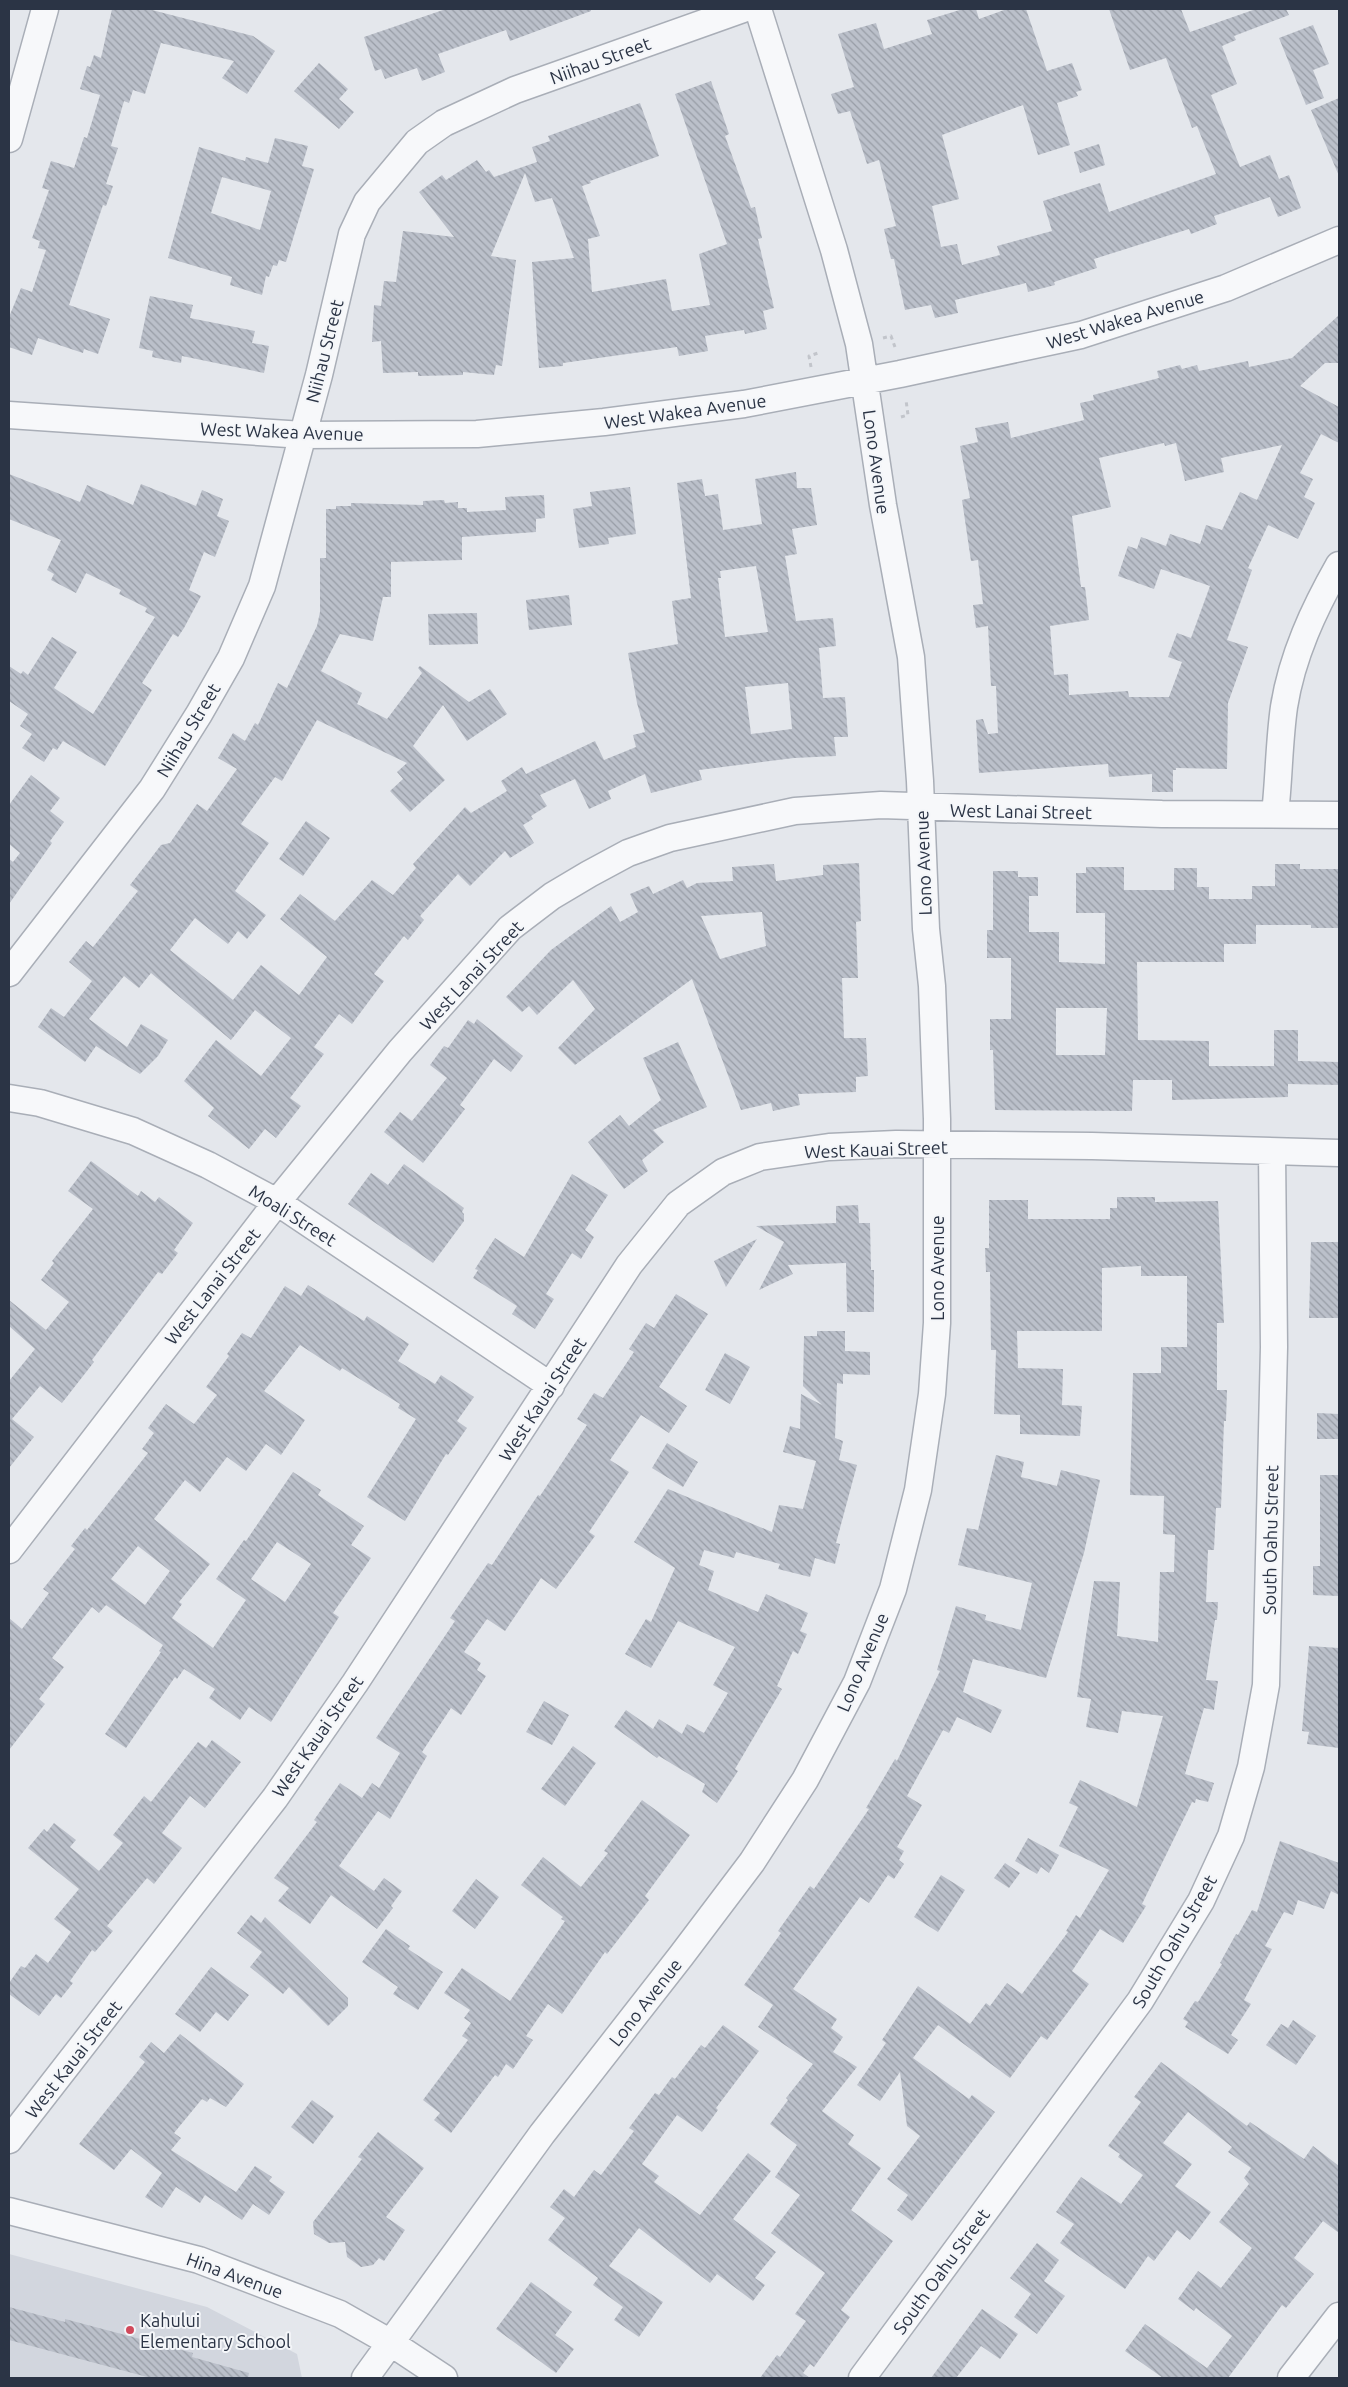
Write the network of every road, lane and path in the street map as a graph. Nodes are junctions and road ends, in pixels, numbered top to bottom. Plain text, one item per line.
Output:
1 (45, 9) edge
2 (743, 9) edge
3 (758, 9) edge
4 (9, 138) edge
5 (1339, 240) edge
6 (881, 338) dead end
7 (896, 351) dead end
8 (821, 352) dead end
9 (812, 372) dead end
10 (866, 380) junction
11 (906, 400) dead end
12 (9, 415) edge
13 (901, 417) dead end
14 (303, 435) junction
15 (1339, 565) edge
16 (921, 808) junction
17 (1275, 814) junction
18 (1339, 816) edge
19 (9, 972) edge
20 (9, 1098) edge
21 (936, 1146) junction
22 (1272, 1152) junction
23 (1339, 1153) edge
24 (277, 1202) junction
25 (552, 1386) junction
26 (9, 1550) edge
27 (9, 2140) edge
28 (9, 2211) edge
29 (1339, 2316) edge
30 (391, 2343) junction
31 (365, 2378) edge
32 (444, 2378) edge
33 (862, 2378) edge
34 (1292, 2378) edge

1 - 4 street
2 - 14 street, Niihau Street
3 - 10 street, Lono Avenue
5 - 10 street, West Wakea Avenue
6 - 7 path
8 - 9 path
10 - 14 street, West Wakea Avenue
10 - 16 street, Lono Avenue
11 - 13 path
12 - 14 street, West Wakea Avenue
14 - 19 street, Niihau Street
15 - 17 street
16 - 17 street, West Lanai Street
16 - 21 street, Lono Avenue
16 - 24 street, West Lanai Street
17 - 18 street, West Lanai Street
20 - 24 street, Moali Street
21 - 22 street, West Kauai Street
21 - 25 street, West Kauai Street
21 - 30 street, Lono Avenue
22 - 23 street, West Kauai Street
22 - 33 street, South Oahu Street
24 - 25 street, Moali Street
24 - 26 street, West Lanai Street
25 - 27 street, West Kauai Street
28 - 30 street, Hina Avenue
29 - 34 street
30 - 31 street, Lono Avenue
30 - 32 street, Hina Avenue

